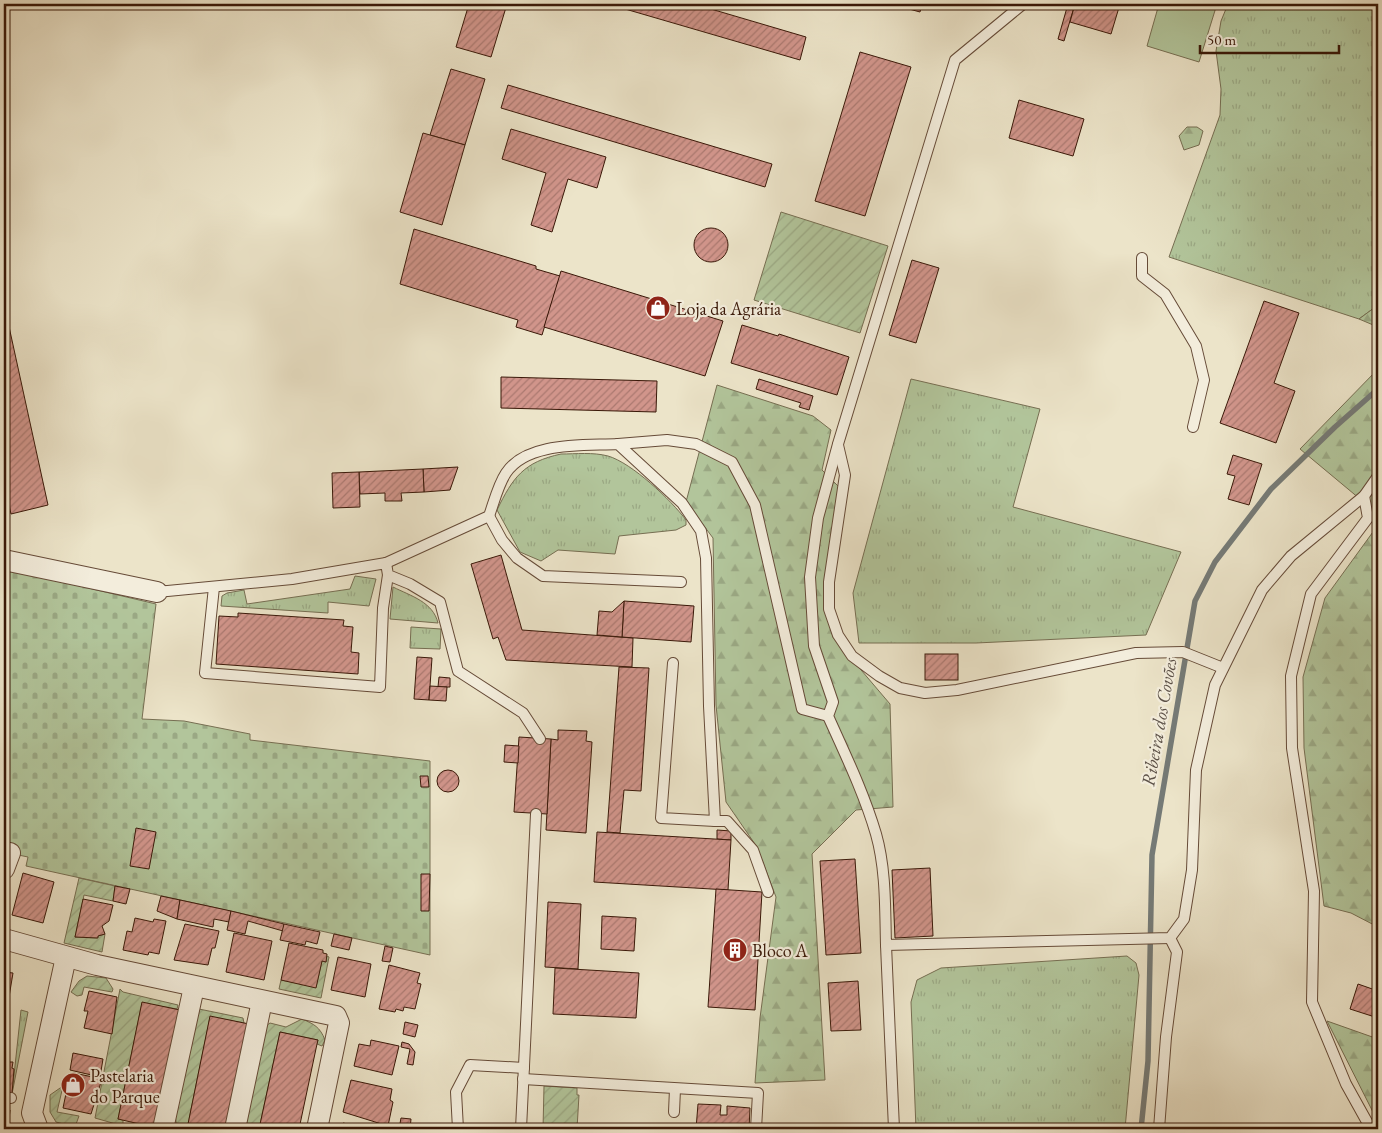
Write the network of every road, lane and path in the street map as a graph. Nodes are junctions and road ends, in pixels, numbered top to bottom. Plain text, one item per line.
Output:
1 (1023, 4) edge
2 (1142, 258) dead end
3 (1193, 427) dead end
4 (618, 444) junction
5 (838, 444) junction
6 (1378, 476) edge
7 (1364, 496) junction
8 (489, 516) junction
9 (4, 560) edge
10 (386, 562) junction
11 (388, 575) junction
12 (681, 582) dead end
13 (214, 587) junction
14 (157, 592) joint
15 (672, 663) dead end
16 (1223, 668) junction
17 (828, 716) junction
18 (540, 739) dead end
19 (536, 814) dead end
20 (715, 821) junction
21 (768, 892) dead end
22 (1170, 938) junction
23 (4, 939) edge
24 (886, 945) junction
25 (66, 958) junction
26 (194, 987) junction
27 (262, 1001) junction
28 (523, 1074) junction
29 (675, 1089) junction
30 (674, 1112) dead end
31 (38, 1129) edge
32 (163, 1129) edge
33 (235, 1129) edge
34 (317, 1129) edge
35 (458, 1129) edge
36 (521, 1129) edge
37 (756, 1129) edge
38 (894, 1129) edge
39 (1159, 1129) edge
40 (1371, 1129) edge

1 - 5 lane
2 - 3 lane
4 - 8 lane
4 - 17 lane
4 - 20 lane
5 - 16 lane
5 - 17 lane
6 - 7 lane
7 - 16 lane
7 - 40 lane
8 - 10 lane
8 - 12 lane
9 - 14 street
10 - 11 lane
10 - 13 lane
11 - 13 lane
11 - 18 lane
13 - 14 lane
15 - 20 lane
16 - 22 lane
17 - 24 lane
19 - 28 lane
20 - 21 lane
22 - 24 lane
22 - 39 lane
23 - 25 street
24 - 38 lane
25 - 26 street
25 - 31 street
26 - 27 street
26 - 32 street
27 - 33 street
27 - 34 street
28 - 29 lane
28 - 35 lane
28 - 36 lane
29 - 30 lane
29 - 37 lane

